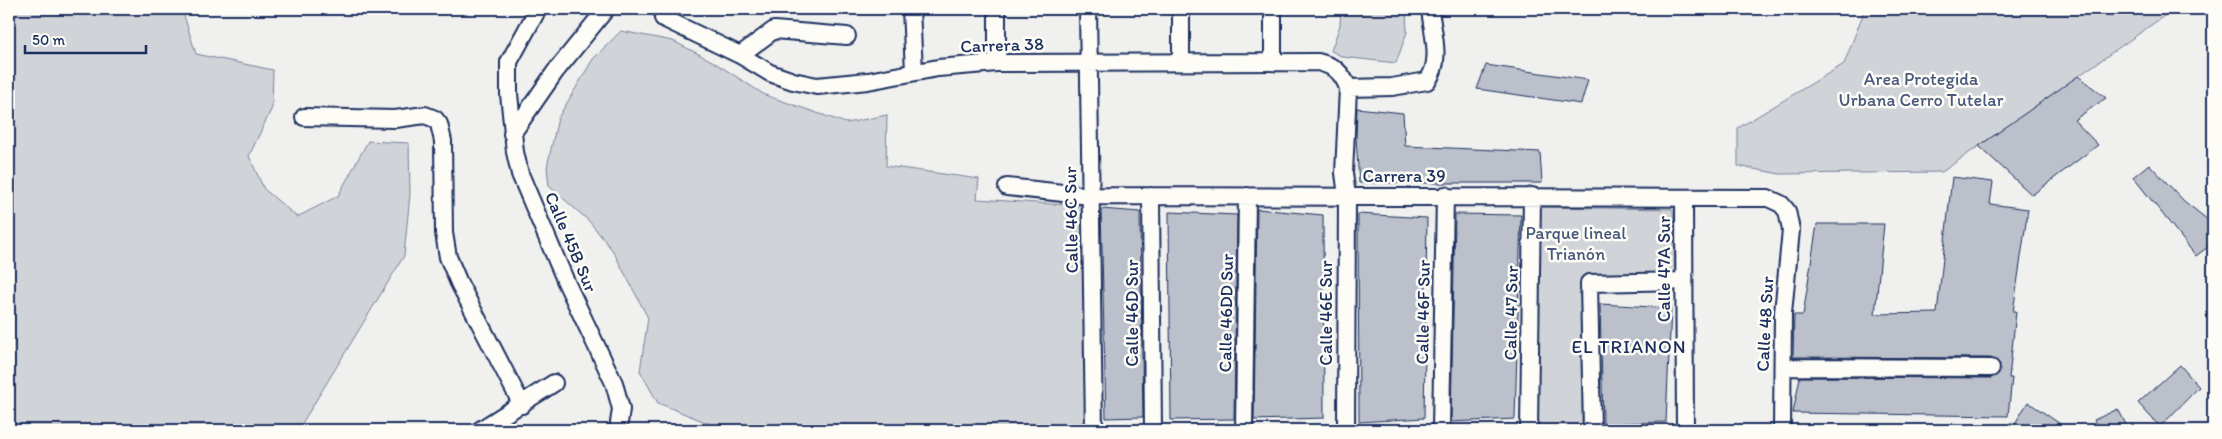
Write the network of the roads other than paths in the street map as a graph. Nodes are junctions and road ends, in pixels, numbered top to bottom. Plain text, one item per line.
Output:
1 (538, 9) edge
2 (606, 9) edge
3 (911, 9) edge
4 (997, 9) edge
5 (1088, 9) edge
6 (1181, 9) edge
7 (1273, 9) edge
8 (1430, 9) edge
9 (663, 18) dead end
10 (847, 36) dead end
11 (740, 55) junction
12 (1273, 61) junction
13 (1089, 62) junction
14 (1181, 62) junction
15 (997, 63) junction
16 (914, 71) junction
17 (1348, 88) junction
18 (304, 117) dead end
19 (512, 134) junction
20 (1008, 187) dead end
21 (1445, 195) junction
22 (1091, 196) junction
23 (1152, 196) junction
24 (1247, 196) junction
25 (1346, 196) junction
26 (1532, 196) junction
27 (1684, 198) junction
28 (1790, 219) joint
29 (1684, 281) junction
30 (1783, 367) junction
31 (1991, 368) dead end
32 (554, 383) dead end
33 (522, 405) junction
34 (480, 430) edge
35 (618, 430) edge
36 (1094, 430) edge
37 (1153, 430) edge
38 (1244, 430) edge
39 (1346, 430) edge
40 (1442, 430) edge
41 (1529, 430) edge
42 (1592, 430) edge
43 (1685, 430) edge
44 (1782, 430) edge

1 - 19 street, Calle 45B Sur
2 - 19 street
3 - 16 street
4 - 15 street
5 - 13 street, Calle 46C Sur
6 - 14 street
7 - 12 street
8 - 17 street
9 - 11 street, Carrera 38
10 - 11 street
11 - 16 street, Carrera 38
12 - 14 street, Carrera 38
12 - 17 street, Carrera 38
13 - 14 street, Carrera 38
13 - 15 street, Carrera 38
13 - 22 street, Calle 46C Sur
15 - 16 street, Carrera 38
17 - 25 street
18 - 33 street
19 - 35 street, Calle 45B Sur
20 - 22 street, Carrera 39
21 - 25 street, Carrera 39
21 - 26 street, Carrera 39
21 - 40 street, Calle 46F Sur
22 - 23 street, Carrera 39
22 - 36 street, Calle 46C Sur
23 - 24 street, Carrera 39
23 - 37 street, Calle 46D Sur
24 - 25 street, Carrera 39
24 - 38 street, Calle 46DD Sur
25 - 39 street, Calle 46E Sur
26 - 27 street, Carrera 39
26 - 41 street, Calle 47 Sur
27 - 28 street, Carrera 39
27 - 29 street, Calle 47A Sur
28 - 30 street, Calle 48 Sur
29 - 42 street
29 - 43 street, Calle 47A Sur
30 - 31 street
30 - 44 street, Calle 48 Sur
32 - 33 street
33 - 34 street

